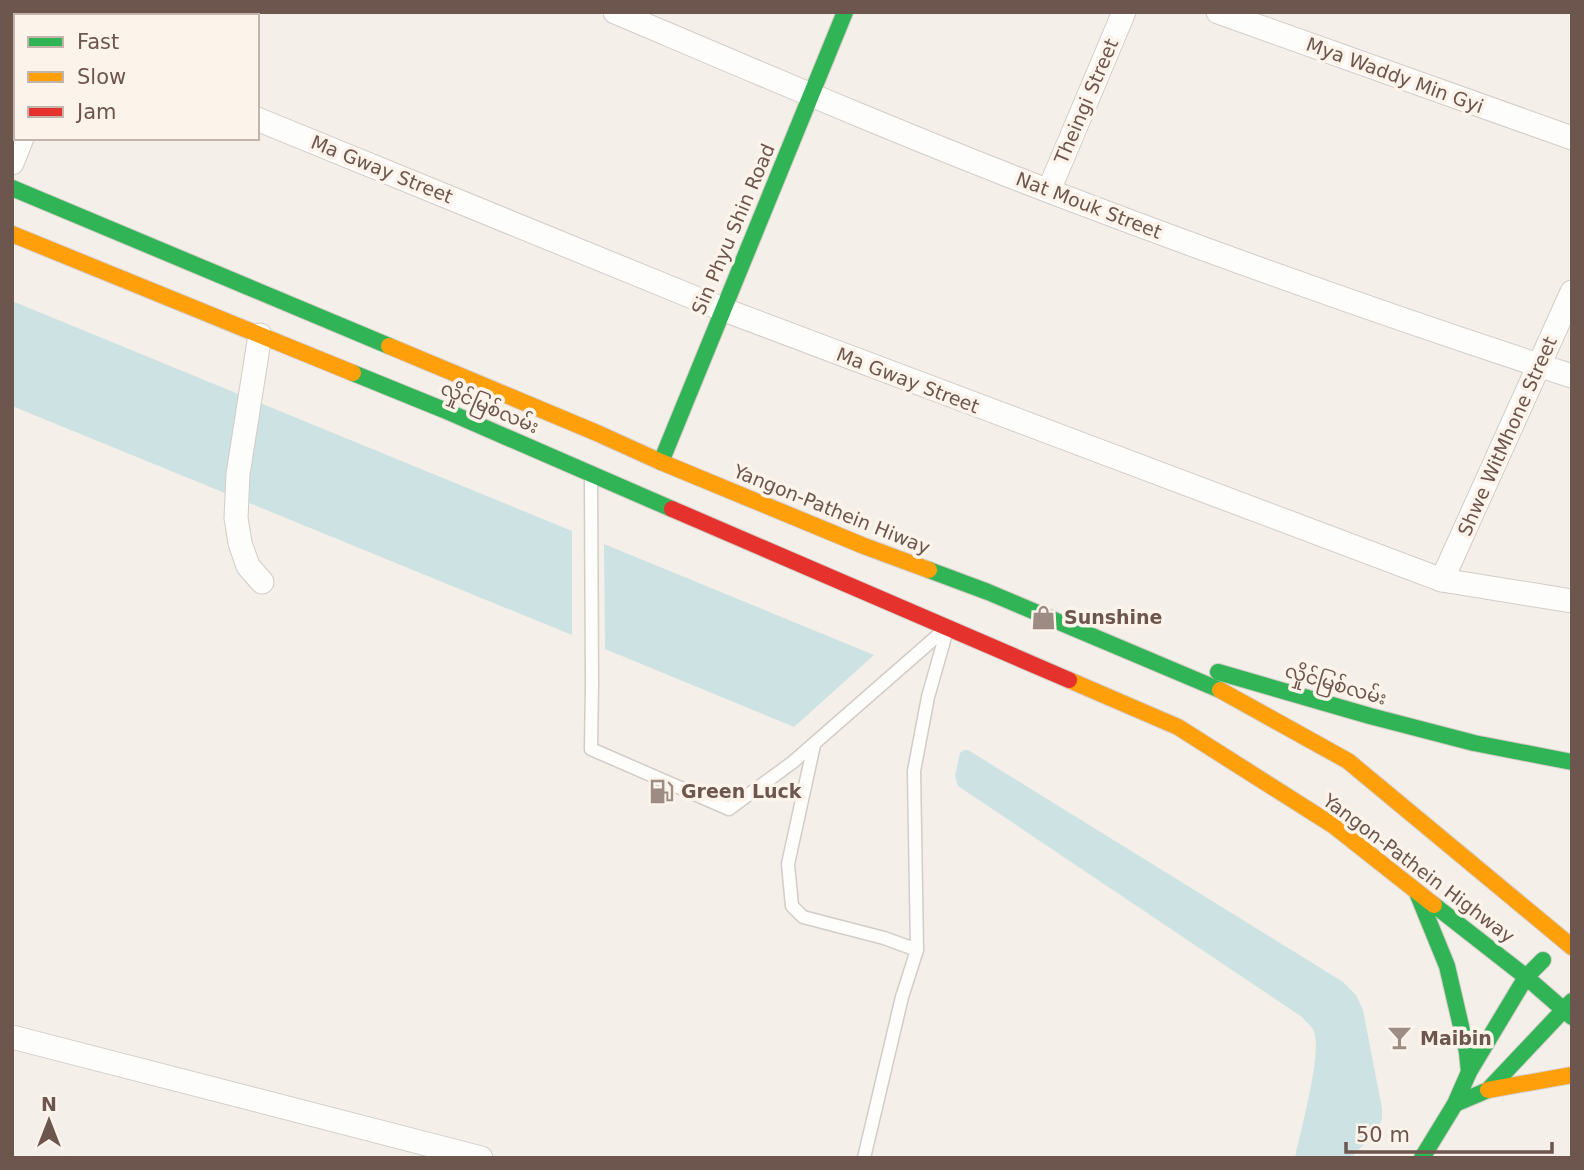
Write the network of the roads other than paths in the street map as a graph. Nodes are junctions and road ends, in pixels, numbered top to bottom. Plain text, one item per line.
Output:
1 (615, 12) edge
2 (845, 12) edge
3 (1124, 12) edge
4 (1218, 12) edge
5 (811, 95) junction
6 (259, 120) edge
7 (1572, 138) edge
8 (22, 140) edge
9 (12, 163) edge
10 (12, 188) edge
11 (1049, 190) junction
12 (12, 233) edge
13 (1572, 292) edge
14 (722, 309) junction
15 (260, 335) junction
16 (1538, 365) junction
17 (1572, 376) edge
18 (661, 462) junction
19 (591, 473) junction
20 (1442, 580) junction
21 (262, 582) dead end
22 (1572, 601) edge
23 (948, 627) junction
24 (1092, 635) junction
25 (814, 745) junction
26 (1572, 762) edge
27 (1418, 894) junction
28 (1569, 940) edge
29 (917, 950) junction
30 (1526, 977) junction
31 (1569, 1009) edge
32 (12, 1037) edge
33 (1469, 1072) junction
34 (1572, 1076) edge
35 (1488, 1090) junction
36 (1455, 1104) junction
37 (481, 1158) edge
38 (864, 1158) edge
39 (1422, 1158) edge

1 - 5 street, Nat Mouk Street
2 - 5 main road, Sin Phyu Shin Road
3 - 11 street, Theingi Street
4 - 7 street, Mya Waddy Min Gyi
5 - 11 street, Nat Mouk Street
5 - 14 main road, Sin Phyu Shin Road
6 - 14 street, Ma Gway Street
8 - 9 street
10 - 18 main road, လှိုင်မြစ်လမ်း
11 - 16 street, Nat Mouk Street
12 - 15 main road, လှိုင်မြစ်လမ်း
13 - 16 street, Shwe WitMhone Street
14 - 18 main road, Sin Phyu Shin Road
14 - 20 street, Ma Gway Street
15 - 19 main road, လှိုင်မြစ်လမ်း
15 - 21 street
16 - 17 street, Nat Mouk Street
16 - 20 street, Shwe WitMhone Street
18 - 24 main road, Yangon-Pathein Hiway
19 - 23 main road, လှိုင်မြစ်လမ်း
19 - 25 lane
20 - 22 street, Ma Gway Street
23 - 25 lane
23 - 27 main road, Yangon-Pathein Highway
23 - 29 lane
24 - 26 main road, လှိုင်မြစ်လမ်း
24 - 28 main road, Yangon-Pathein Highway
25 - 29 lane
27 - 30 main road, Yangon-Pathein Highway
27 - 33 main road
28 - 30 main road
29 - 38 lane
30 - 31 main road, Yangon-Pathein Highway
30 - 33 main road
31 - 35 main road
32 - 37 street
33 - 36 main road
34 - 35 main road
35 - 36 main road
36 - 39 main road

